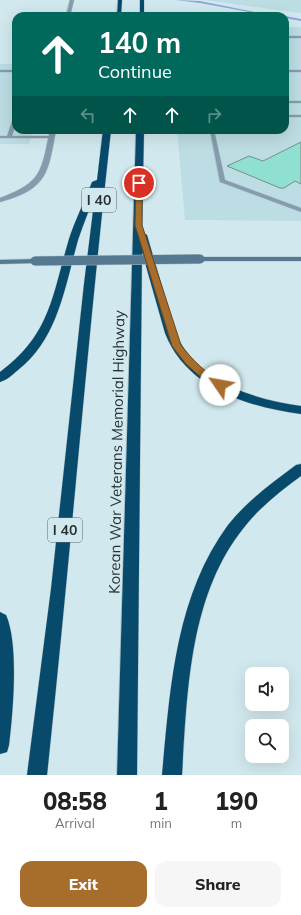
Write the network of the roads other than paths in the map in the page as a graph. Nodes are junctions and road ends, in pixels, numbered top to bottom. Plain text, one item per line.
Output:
1 (72, 0) edge
2 (120, 0) edge
3 (142, 0) edge
4 (69, 12) edge
5 (119, 12) edge
6 (142, 12) edge
7 (289, 37) edge
8 (301, 37) edge
9 (0, 70) edge
10 (12, 70) edge
11 (289, 71) edge
12 (301, 71) edge
13 (289, 102) edge
14 (301, 102) edge
15 (289, 116) edge
16 (301, 116) edge
17 (12, 128) edge
18 (52, 134) edge
19 (107, 134) edge
20 (140, 134) edge
21 (213, 134) edge
22 (0, 137) edge
23 (9, 137) junction
24 (103, 164) junction
25 (0, 200) edge
26 (301, 210) edge
27 (139, 225) junction
28 (301, 259) edge
29 (0, 262) edge
30 (0, 378) edge
31 (301, 410) edge
32 (301, 469) edge
33 (0, 620) edge
34 (0, 745) edge
35 (37, 775) edge
36 (128, 775) edge
37 (172, 775) edge

1 - 4 street
2 - 5 highway
3 - 6 highway
7 - 8 lane
9 - 10 lane
11 - 12 lane
13 - 14 lane
15 - 16 lane
17 - 23 lane
18 - 23 lane
18 - 25 street
19 - 24 highway, I 40
20 - 27 highway, Korean War Veterans Memorial Highway
21 - 26 lane
22 - 23 lane
24 - 30 highway
24 - 35 highway, I 40
27 - 31 highway
27 - 36 highway, Korean War Veterans Memorial Highway
28 - 29 street, bridge
32 - 37 highway
33 - 34 highway

